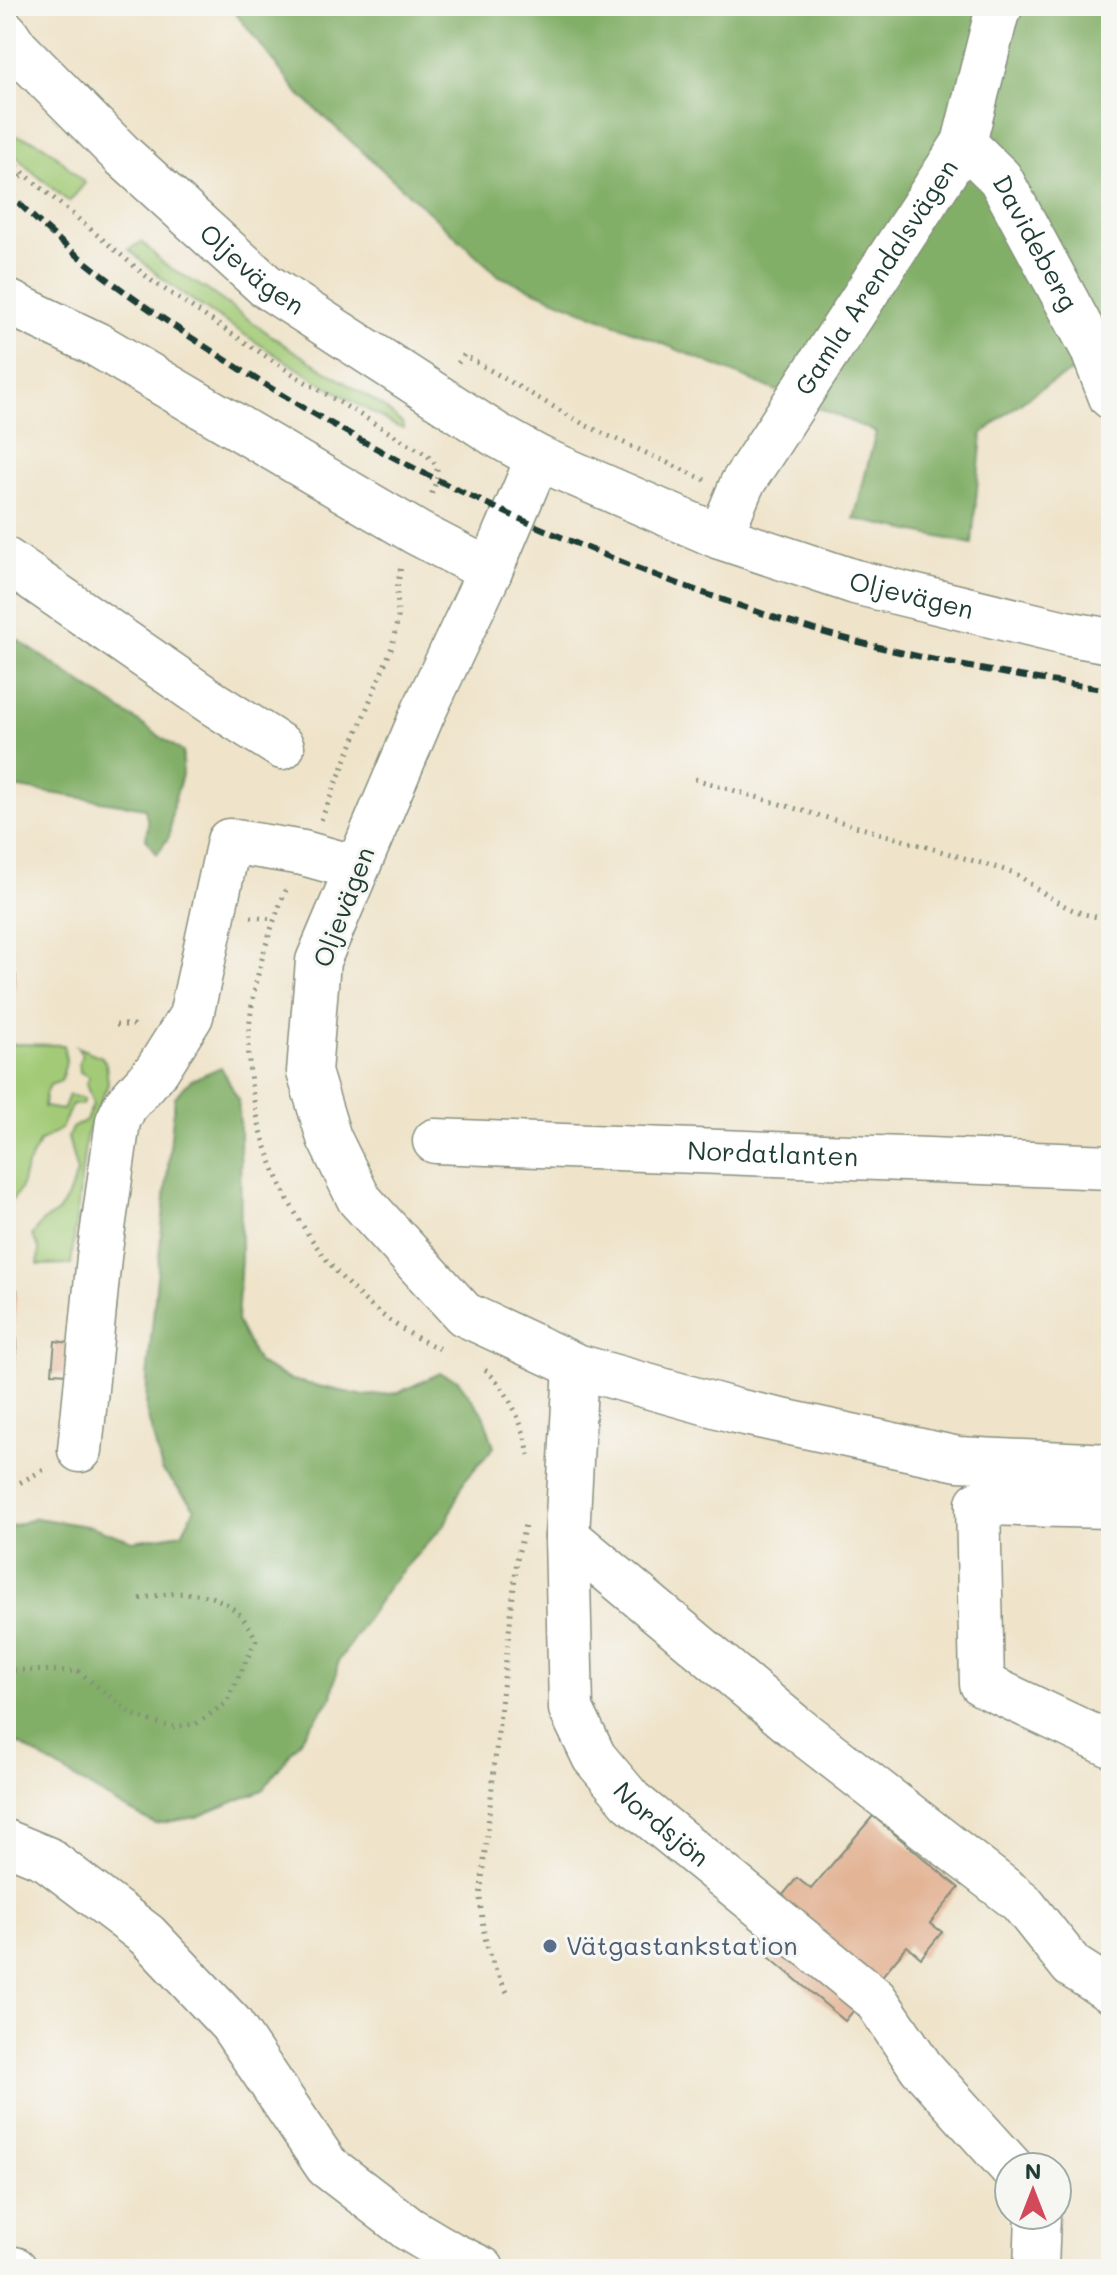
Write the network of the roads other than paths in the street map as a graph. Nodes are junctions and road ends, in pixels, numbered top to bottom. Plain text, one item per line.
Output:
1 (1001, 6) edge
2 (9, 45) edge
3 (964, 143) junction
4 (6, 301) edge
5 (1111, 397) edge
6 (538, 458) junction
7 (720, 537) junction
8 (6, 560) edge
9 (490, 571) junction
10 (1111, 641) edge
11 (282, 747) dead end
12 (357, 868) junction
13 (435, 1141) dead end
14 (1111, 1167) edge
15 (576, 1366) junction
16 (80, 1450) road end
17 (1111, 1466) edge
18 (1111, 1506) edge
19 (567, 1536) junction
20 (1111, 1745) edge
21 (6, 1842) edge
22 (1111, 1991) edge
23 (997, 2151) edge
24 (1037, 2231) edge
25 (6, 2268) edge
26 (15, 2269) edge
27 (482, 2269) edge
28 (1036, 2269) edge

1 - 3 street, Gamla Arendalsvägen
2 - 6 street, Oljevägen
3 - 5 street, Davideberg
3 - 7 street, Gamla Arendalsvägen
4 - 9 street
6 - 7 street, Oljevägen
6 - 9 street, Oljevägen
7 - 10 street, Oljevägen
8 - 11 street
9 - 12 street, Oljevägen
12 - 15 street, Oljevägen
12 - 16 street
13 - 14 street, Nordatlanten
15 - 17 street, Oljevägen
15 - 19 street, Nordsjön
18 - 20 street
19 - 22 street
19 - 23 street, Nordsjön
21 - 27 street
24 - 28 street
25 - 26 street

